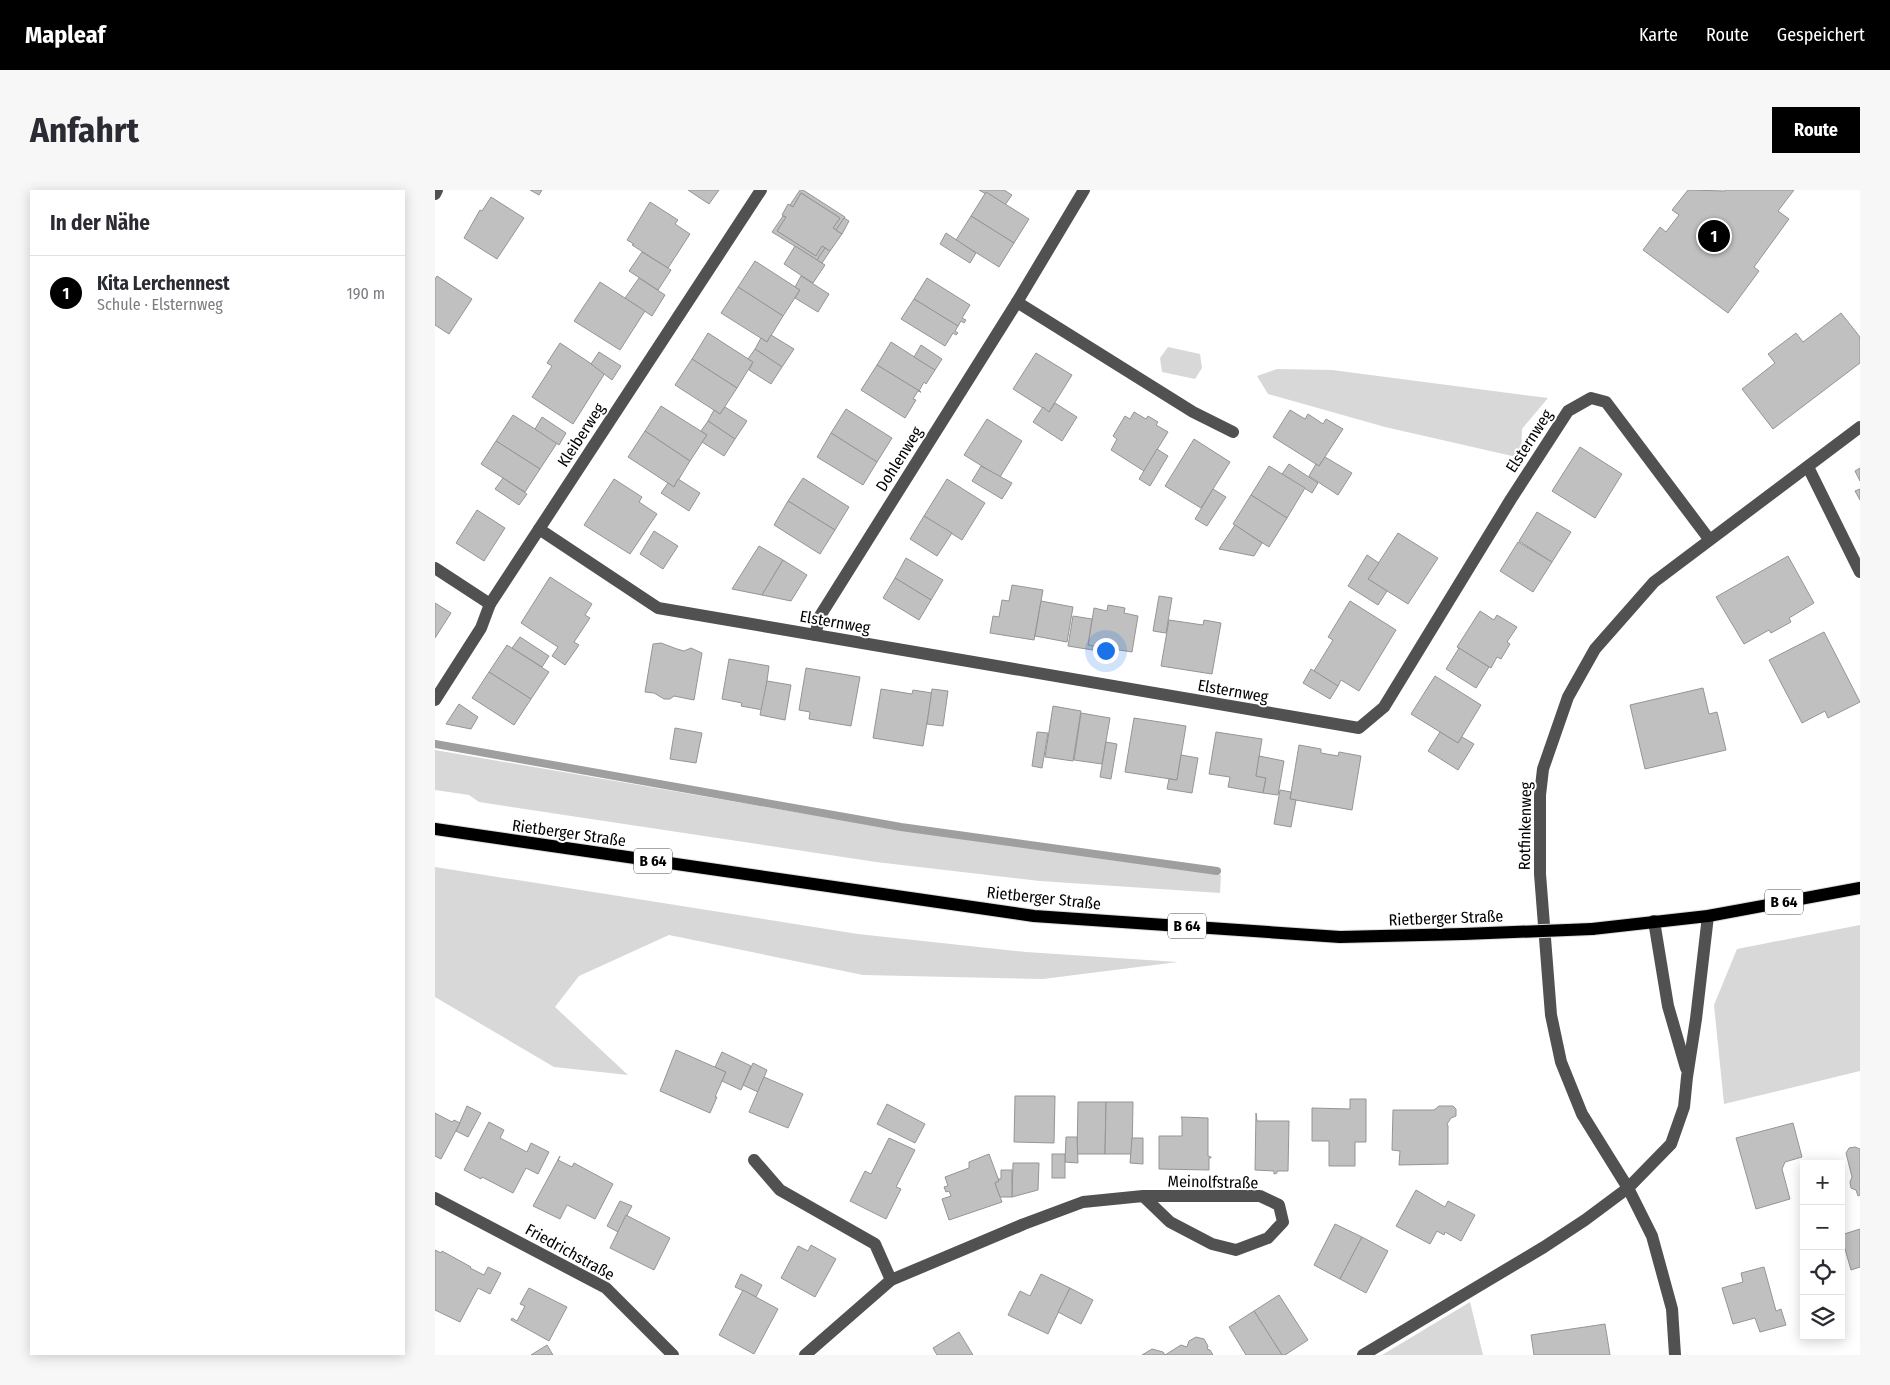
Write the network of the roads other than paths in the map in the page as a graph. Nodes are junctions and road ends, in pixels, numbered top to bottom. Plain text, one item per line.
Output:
1 (437, 190) edge
2 (761, 190) edge
3 (1084, 190) edge
4 (435, 194) edge
5 (1017, 302) junction
6 (1860, 427) edge
7 (1233, 432) dead end
8 (1808, 467) junction
9 (539, 529) junction
10 (1709, 539) junction
11 (435, 568) edge
12 (1860, 572) edge
13 (490, 604) junction
14 (815, 635) junction
15 (435, 700) edge
16 (435, 829) edge
17 (1860, 888) edge
18 (1708, 916) junction
19 (1654, 921) junction
20 (1687, 1073) junction
21 (754, 1160) dead end
22 (1628, 1188) junction
23 (1143, 1196) junction
24 (435, 1198) edge
25 (891, 1280) junction
26 (673, 1355) edge
27 (805, 1355) edge
28 (1363, 1355) edge
29 (1675, 1355) edge

1 - 4 street
2 - 9 street, Kleiberweg
3 - 5 street, Dohlenweg
5 - 7 street
5 - 14 street, Dohlenweg
6 - 8 street, Rotfinkenweg
8 - 10 street, Rotfinkenweg
8 - 12 street
9 - 13 street, Kleiberweg
9 - 14 street, Elsternweg
10 - 14 street, Elsternweg
10 - 22 street, Rotfinkenweg
11 - 13 street
13 - 15 street, Kleiberweg
16 - 19 main road, Rietberger Straße / B 64, bridge
17 - 18 main road, Rietberger Straße / B 64
18 - 19 main road, Rietberger Straße / B 64
18 - 20 street
19 - 20 street
20 - 22 street
21 - 25 street
22 - 28 street
22 - 29 street, Rotfinkenweg
23 - 23 street, Meinolfstraße
23 - 25 street, Meinolfstraße
24 - 26 street, Friedrichstraße
25 - 27 street, Meinolfstraße

